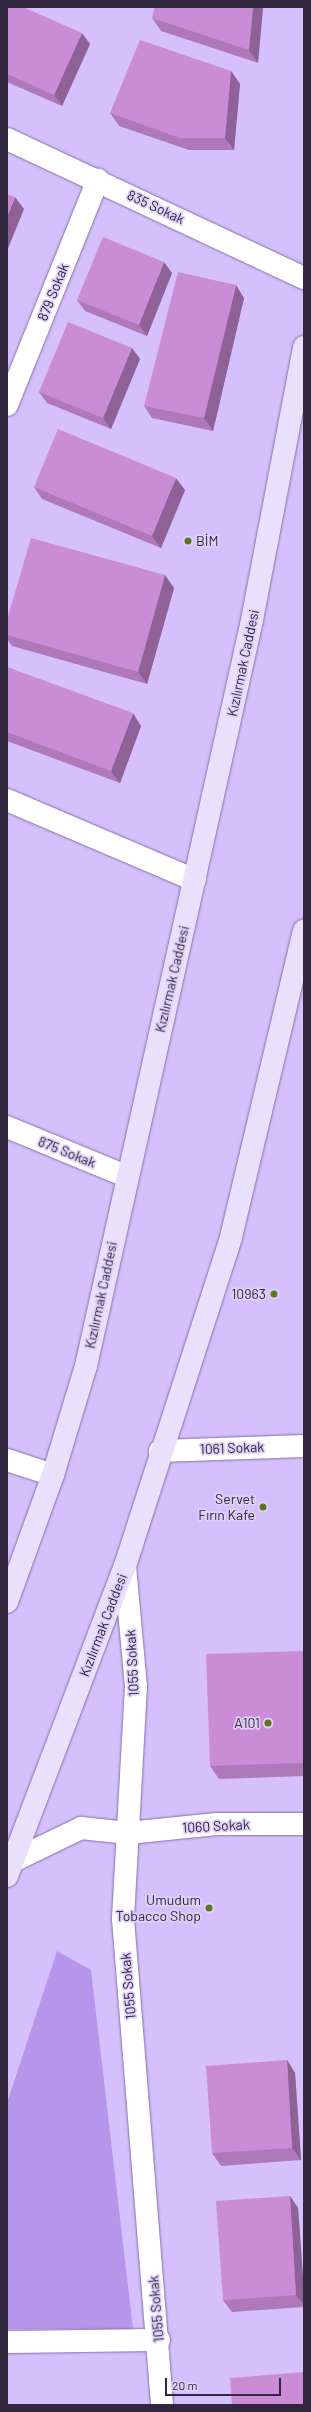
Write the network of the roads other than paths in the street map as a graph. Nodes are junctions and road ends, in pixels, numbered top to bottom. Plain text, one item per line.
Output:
1 (7, 139) edge
2 (98, 180) junction
3 (304, 278) edge
4 (304, 348) edge
5 (7, 405) edge
6 (7, 800) edge
7 (195, 880) junction
8 (304, 931) edge
9 (7, 1127) edge
10 (126, 1176) junction
11 (304, 1446) edge
12 (160, 1451) junction
13 (7, 1460) edge
14 (53, 1475) junction
15 (125, 1566) junction
16 (7, 1602) edge
17 (304, 1824) edge
18 (128, 1833) junction
19 (10, 1868) edge
20 (159, 2340) junction
21 (7, 2342) edge
22 (162, 2405) edge

1 - 2 street, 835 Sokak
2 - 3 street, 835 Sokak
2 - 5 street, 879 Sokak
4 - 7 main road, Kızılırmak Caddesi
6 - 7 street
7 - 10 main road, Kızılırmak Caddesi
8 - 12 main road, Kızılırmak Caddesi
9 - 10 street, 875 Sokak
10 - 14 main road, Kızılırmak Caddesi
11 - 12 street, 1061 Sokak
12 - 15 main road, Kızılırmak Caddesi
13 - 14 street
14 - 16 main road, Kızılırmak Caddesi
15 - 18 street, 1055 Sokak
15 - 19 main road, Kızılırmak Caddesi
17 - 18 street, 1060 Sokak
18 - 19 street, 1060 Sokak
18 - 20 street, 1055 Sokak
20 - 21 street
20 - 22 street, 1055 Sokak

